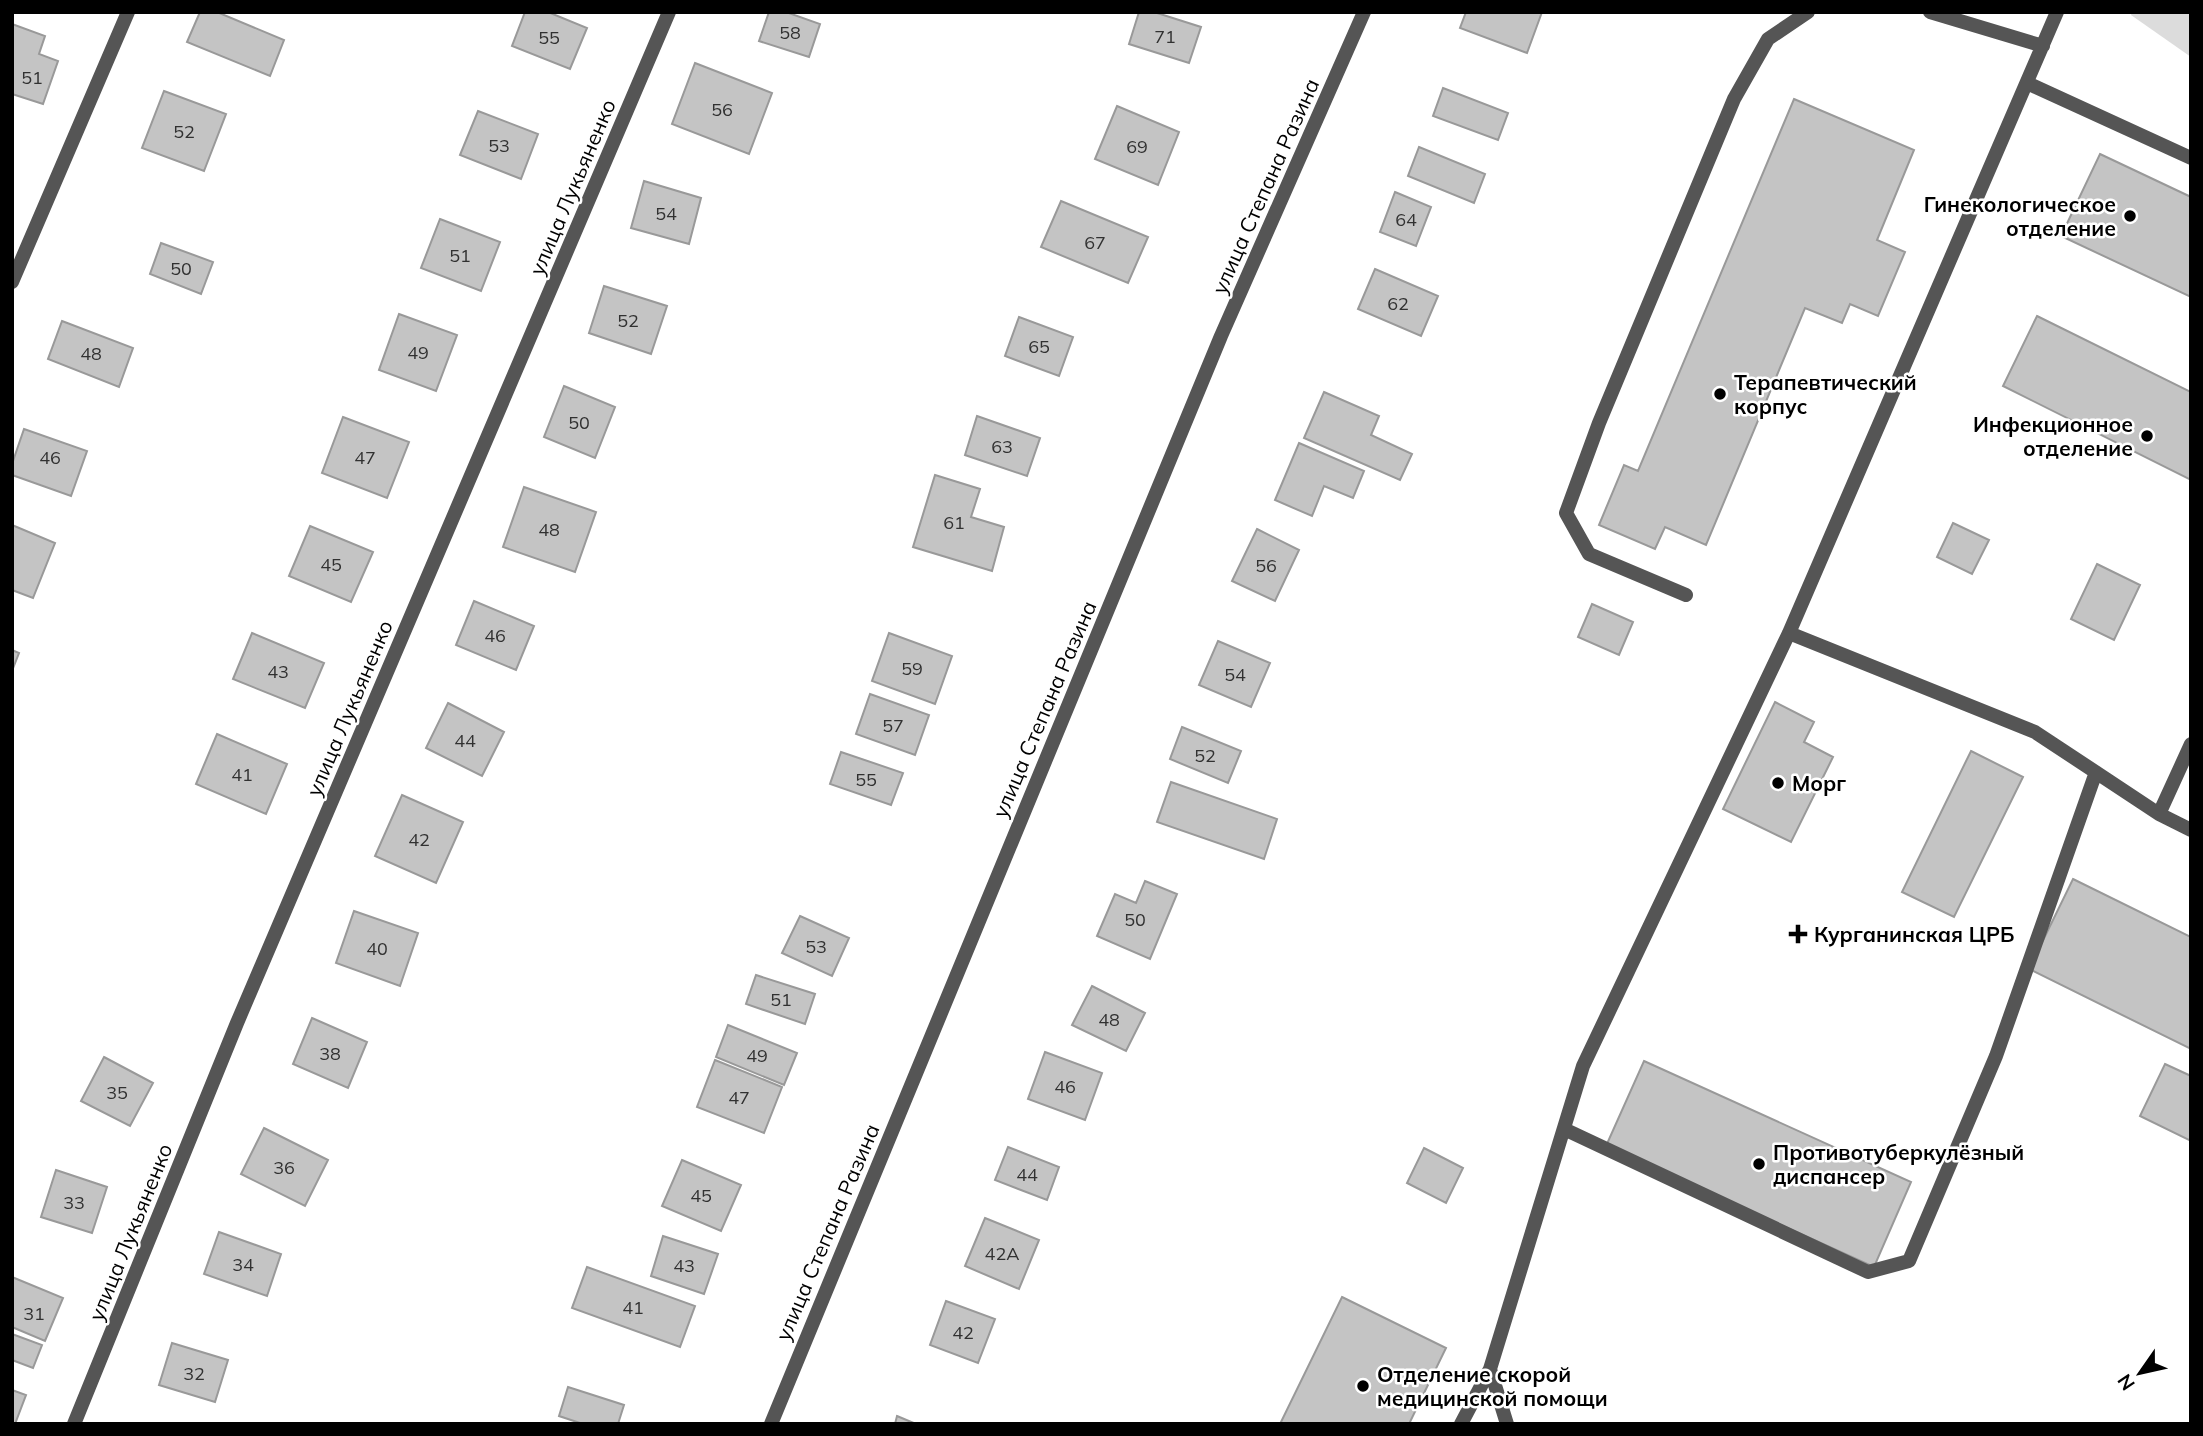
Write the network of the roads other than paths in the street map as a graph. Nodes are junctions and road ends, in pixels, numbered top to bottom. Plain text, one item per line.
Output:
1 (128, 12) edge
2 (669, 12) edge
3 (1364, 12) edge
4 (1808, 12) edge
5 (1930, 12) edge
6 (2057, 12) edge
7 (2043, 46) junction
8 (2027, 83) junction
9 (2191, 158) edge
10 (12, 282) edge
11 (1686, 595) dead end
12 (1789, 633) junction
13 (2191, 744) edge
14 (2096, 772) junction
15 (2159, 814) junction
16 (2191, 830) edge
17 (1564, 1129) junction
18 (1490, 1369) junction
19 (74, 1424) edge
20 (771, 1424) edge
21 (1461, 1424) edge
22 (1507, 1424) edge

1 - 10 street
2 - 19 street, улица Лукьяненко
3 - 20 street, улица Степана Разина
4 - 11 street
5 - 7 street
6 - 7 street
7 - 8 street
8 - 9 street
8 - 12 street
12 - 14 street
12 - 17 street
13 - 15 street
14 - 15 street
14 - 17 street
15 - 16 street
17 - 18 street
18 - 21 street
18 - 22 street

